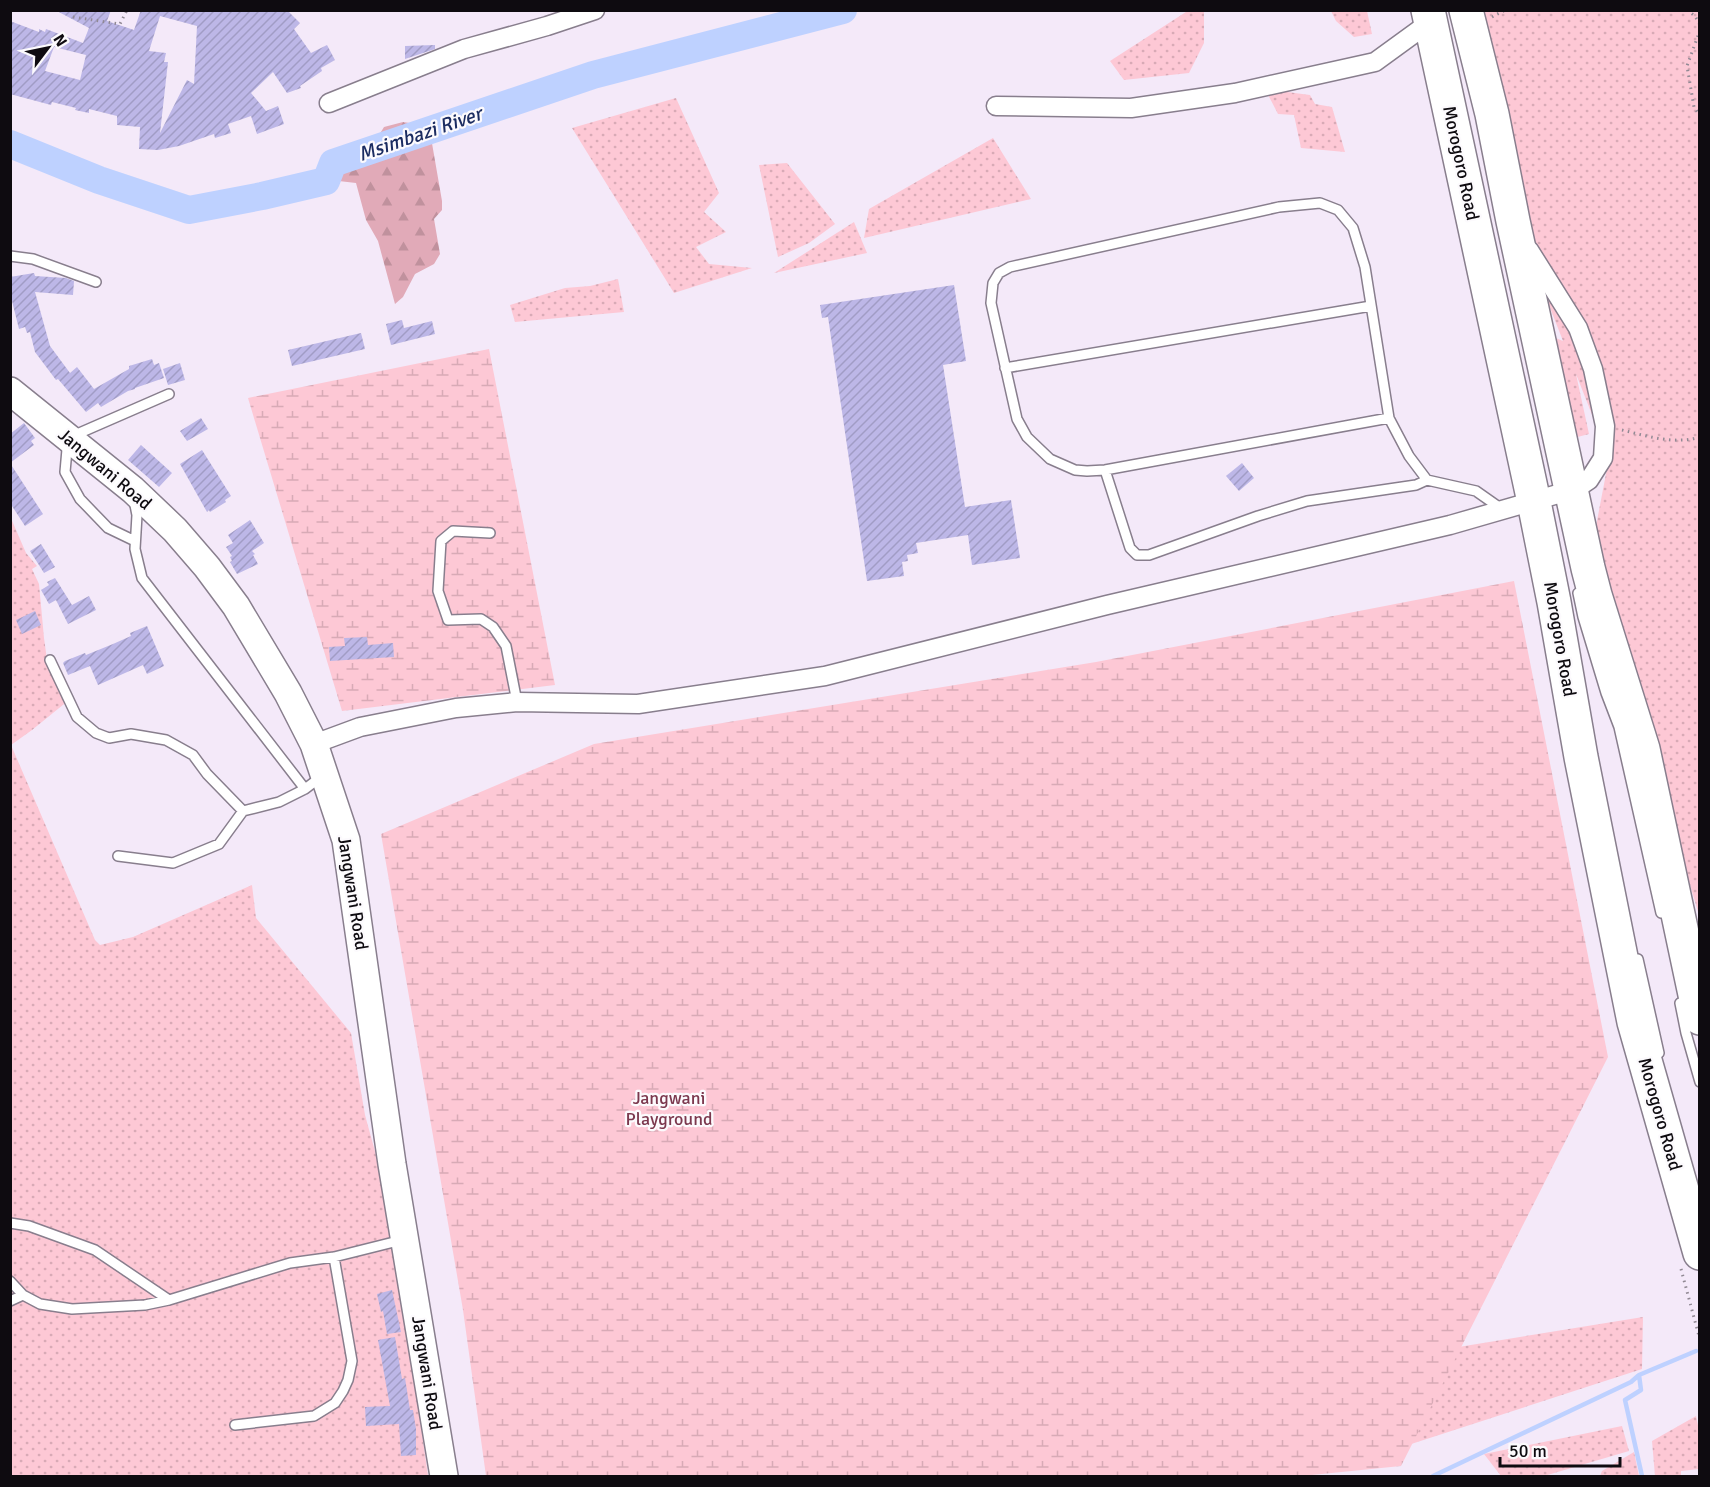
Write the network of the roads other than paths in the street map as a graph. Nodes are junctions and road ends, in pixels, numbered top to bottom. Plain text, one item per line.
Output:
1 (595, 10) edge
2 (1467, 13) edge
3 (1429, 16) edge
4 (329, 103) dead end
5 (996, 106) dead end
6 (1513, 221) junction
7 (10, 256) edge
8 (96, 282) dead end
9 (1371, 306) junction
10 (1005, 368) junction
11 (10, 391) edge
12 (169, 394) dead end
13 (1389, 418) junction
14 (68, 438) junction
15 (1105, 470) junction
16 (1427, 480) junction
17 (133, 490) junction
18 (1552, 496) junction
19 (1503, 510) junction
20 (490, 533) dead end
21 (135, 542) junction
22 (1576, 583) dead end
23 (50, 660) dead end
24 (517, 702) junction
25 (314, 744) junction
26 (314, 782) junction
27 (243, 811) junction
28 (118, 856) dead end
29 (1664, 926) dead end
30 (1636, 950) dead end
31 (1689, 1007) edge
32 (1661, 1061) dead end
33 (1700, 1082) edge
34 (10, 1223) edge
35 (405, 1239) junction
36 (1700, 1253) edge
37 (334, 1257) junction
38 (10, 1281) edge
39 (23, 1295) junction
40 (169, 1300) junction
41 (10, 1301) edge
42 (235, 1425) dead end
43 (444, 1476) edge

1 - 4 street
2 - 6 highway, Morogoro Road
3 - 5 street
3 - 18 highway, Morogoro Road
6 - 18 highway, Morogoro Road
6 - 18 street
7 - 8 lane
9 - 10 lane
9 - 10 lane
9 - 13 lane
10 - 15 lane
11 - 14 street, Jangwani Road
12 - 14 lane
13 - 15 lane
13 - 16 lane
14 - 17 street, Jangwani Road
14 - 21 lane
15 - 16 lane
16 - 19 lane
17 - 21 lane
17 - 25 street, Jangwani Road
18 - 19 street
18 - 31 highway, Morogoro Road
18 - 36 highway, Morogoro Road
19 - 24 street
20 - 24 lane
21 - 26 lane
22 - 29 lane, Morogoro Road
23 - 27 lane
24 - 25 street
25 - 26 street, Jangwani Road
26 - 27 lane
26 - 35 street, Jangwani Road
27 - 28 lane
30 - 32 lane, Morogoro Road
31 - 33 lane, Morogoro Road
34 - 40 lane
35 - 37 lane
35 - 43 street, Jangwani Road
37 - 40 lane
37 - 42 lane
38 - 39 lane
39 - 40 lane
39 - 41 lane

